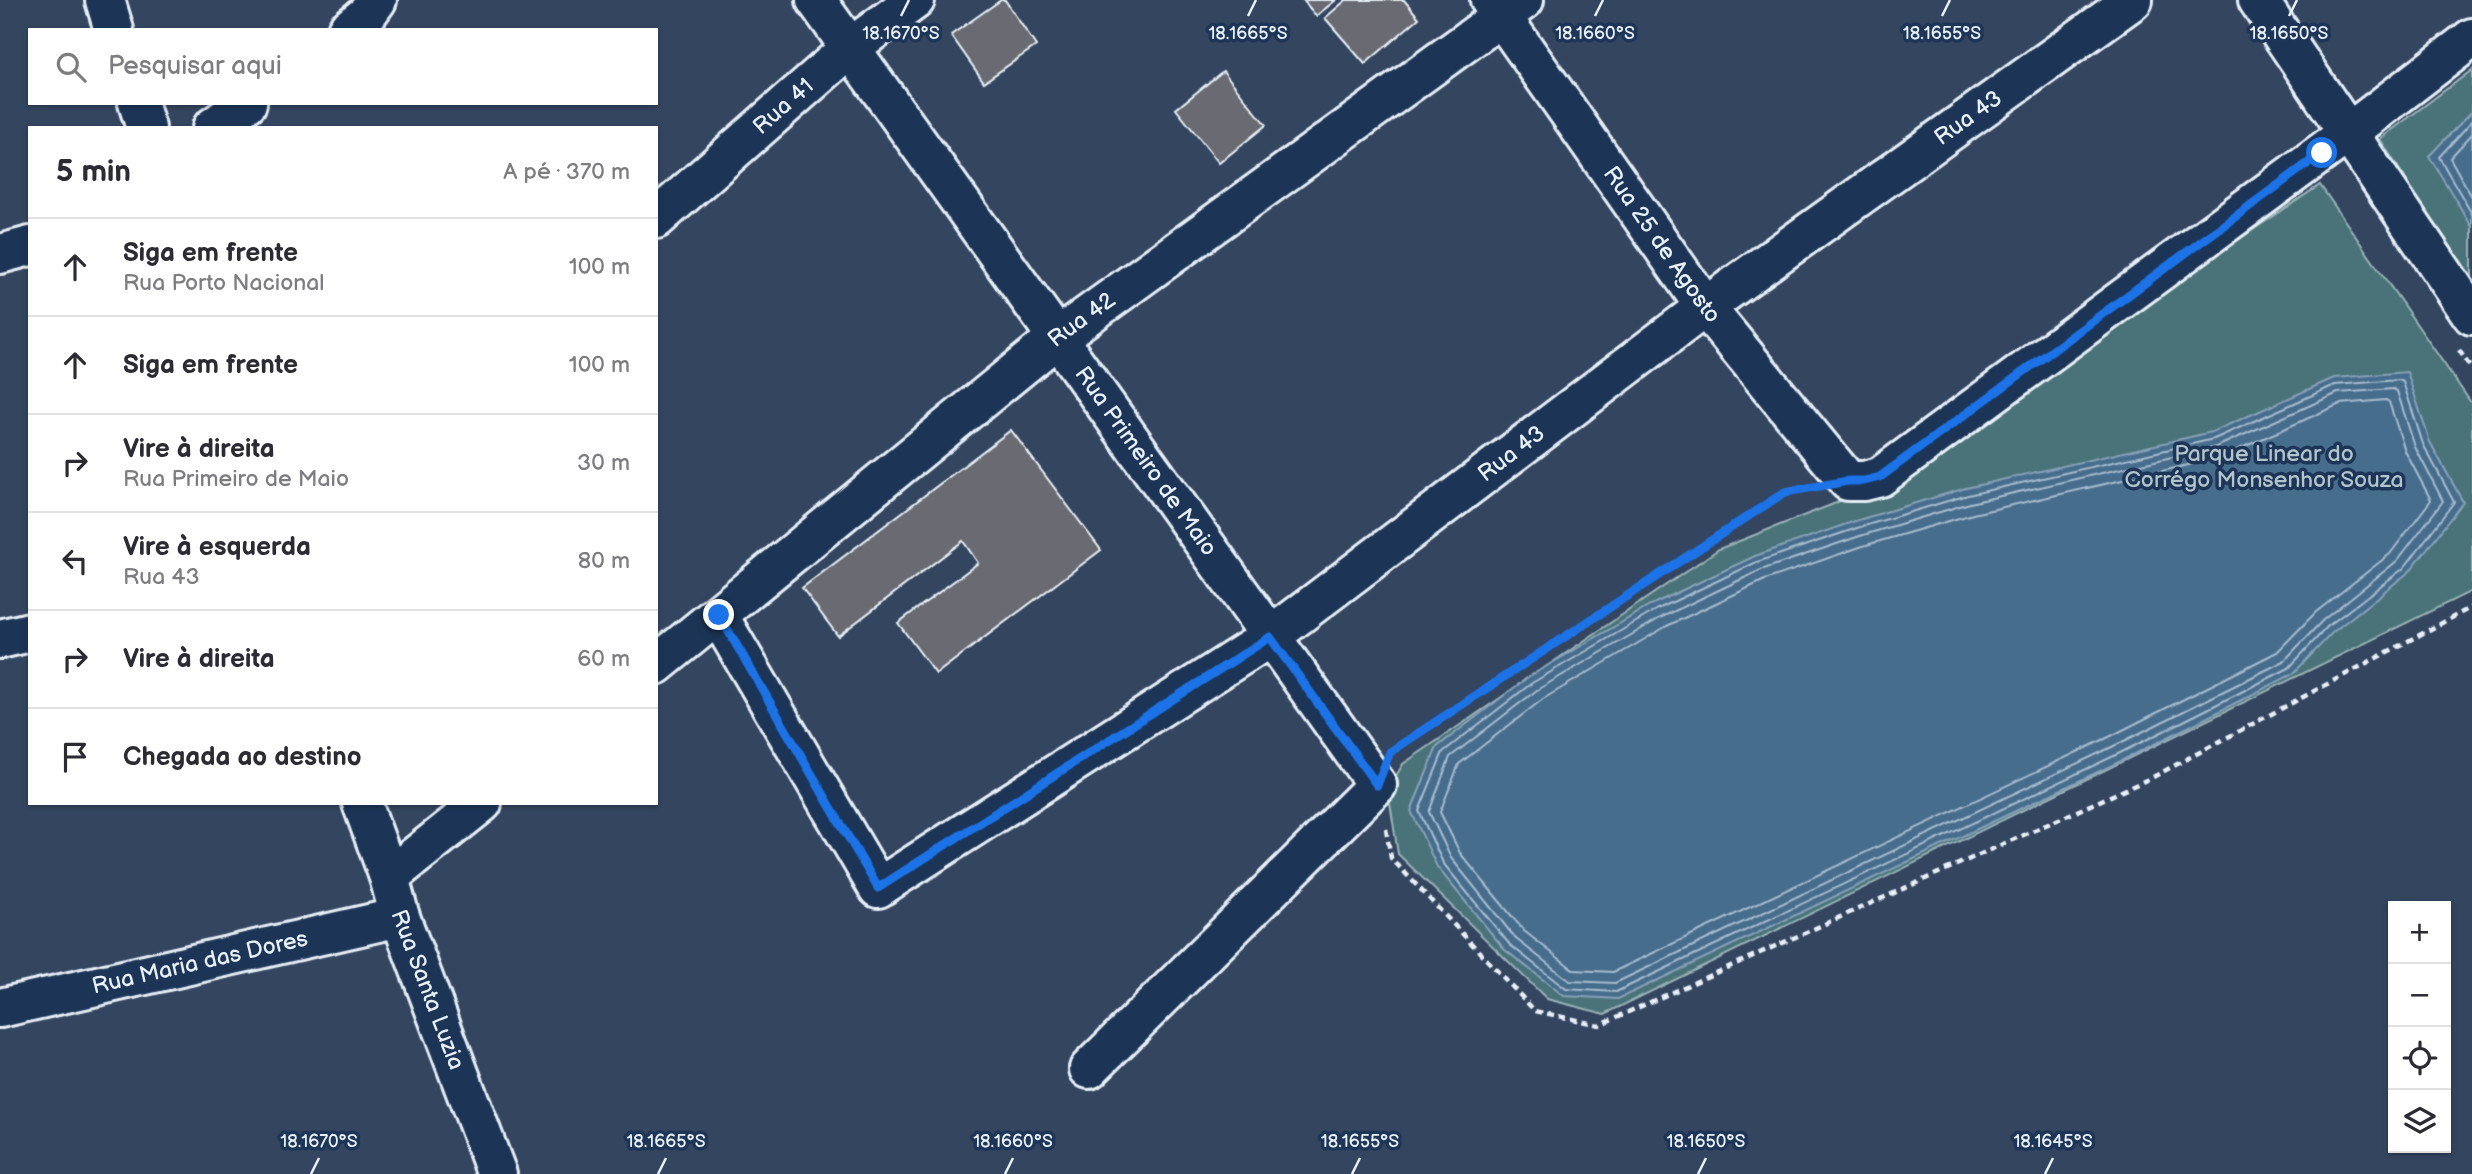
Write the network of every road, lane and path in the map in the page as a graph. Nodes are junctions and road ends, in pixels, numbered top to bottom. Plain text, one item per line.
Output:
1 (104, 0) edge
2 (377, 0) edge
3 (816, 0) edge
4 (915, 0) edge
5 (2133, 0) edge
6 (2258, 0) edge
7 (1505, 5) edge
8 (113, 28) edge
9 (350, 28) edge
10 (2472, 38) edge
11 (851, 47) junction
12 (139, 105) edge
13 (244, 105) edge
14 (145, 126) edge
15 (215, 126) edge
16 (2347, 134) junction
17 (658, 217) edge
18 (28, 247) edge
19 (0, 254) edge
20 (1705, 307) junction
21 (2472, 315) edge
22 (1058, 337) junction
23 (1848, 481) junction
24 (2472, 607) edge
25 (719, 615) junction
26 (28, 632) edge
27 (1270, 637) junction
28 (0, 639) edge
29 (658, 663) edge
30 (1377, 785) junction
31 (363, 805) edge
32 (479, 805) edge
33 (389, 877) junction
34 (400, 917) junction
35 (0, 1008) edge
36 (1089, 1069) dead end
37 (485, 1171) edge

1 - 8 street
2 - 9 street
3 - 11 street, Rua Primeiro de Maio
4 - 11 street, Rua 41
5 - 20 street, Rua 43
6 - 16 street
7 - 20 street, Rua 25 de Agosto
7 - 22 street, Rua 42
10 - 16 street
11 - 17 street, Rua 41
11 - 22 street, Rua Primeiro de Maio
12 - 14 street
13 - 15 street
16 - 21 street
16 - 23 street
18 - 19 street
20 - 23 street, Rua 25 de Agosto
20 - 27 street, Rua 43
22 - 25 street, Rua 42
22 - 27 street, Rua Primeiro de Maio
23 - 30 path
24 - 30 path
25 - 27 street, Rua 43
25 - 29 street, Rua 42
26 - 28 street
27 - 30 street, Rua Primeiro de Maio
30 - 36 street
31 - 33 street, Rua Santa Luzia
32 - 33 street
33 - 34 street, Rua Santa Luzia
34 - 35 street, Rua Maria das Dores
34 - 37 street, Rua Santa Luzia

